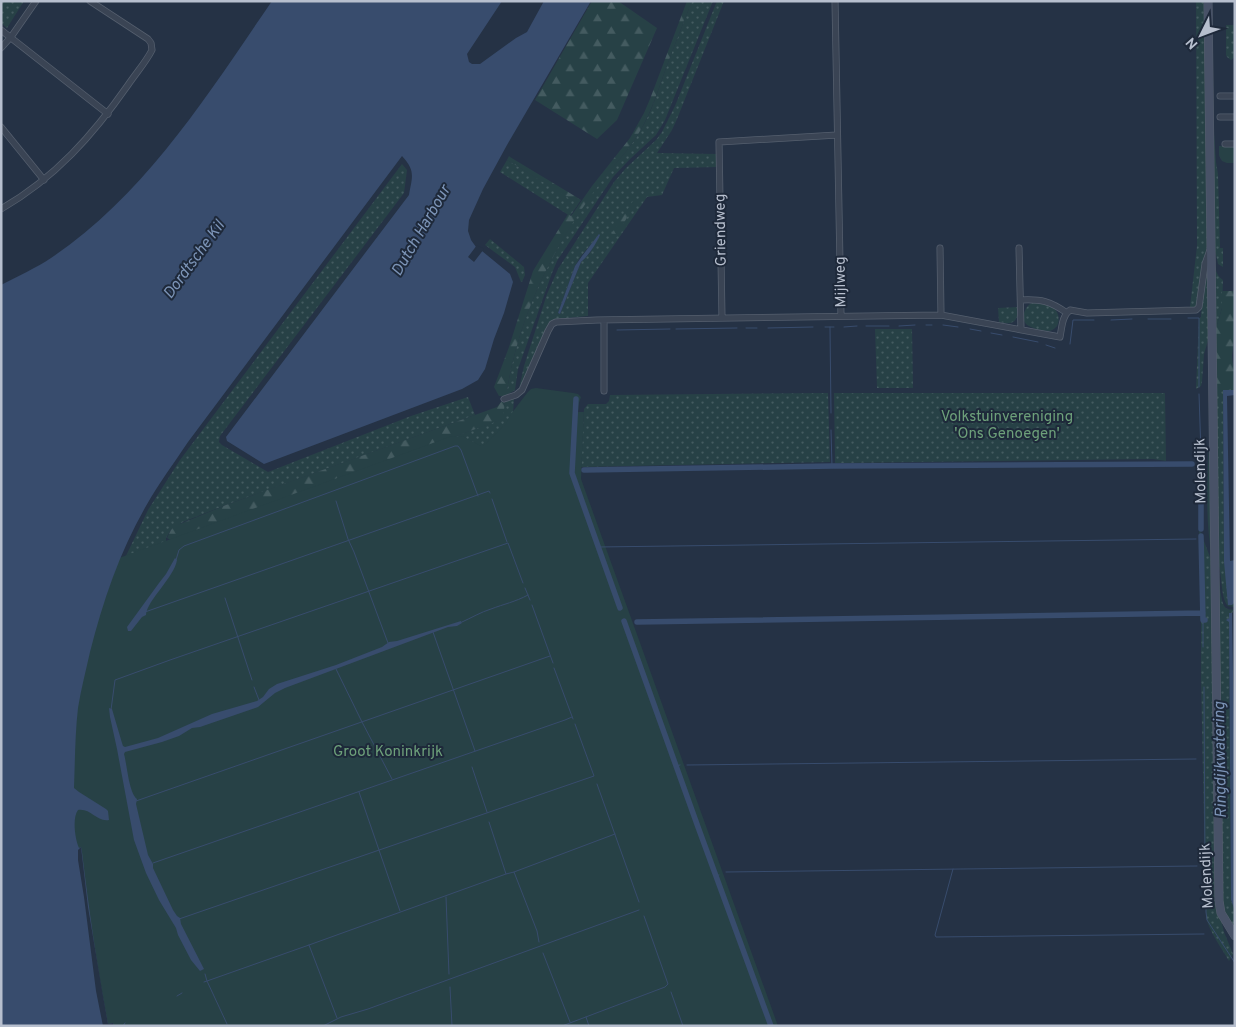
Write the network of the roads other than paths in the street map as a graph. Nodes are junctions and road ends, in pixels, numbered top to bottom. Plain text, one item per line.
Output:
1 (36, 1) edge
2 (90, 1) edge
3 (835, 1) edge
4 (1208, 1) edge
5 (1, 30) edge
6 (11, 38) junction
7 (1, 48) edge
8 (1220, 96) dead end
9 (1235, 96) edge
10 (108, 114) junction
11 (1220, 117) dead end
12 (1235, 117) edge
13 (1, 127) edge
14 (837, 135) junction
15 (1224, 144) dead end
16 (1235, 144) edge
17 (44, 180) junction
18 (1, 209) edge
19 (940, 248) dead end
20 (1019, 248) dead end
21 (1211, 248) junction
22 (1021, 300) junction
23 (1067, 313) junction
24 (941, 315) junction
25 (840, 316) junction
26 (722, 318) junction
27 (604, 320) junction
28 (1021, 329) junction
29 (604, 391) dead end
30 (504, 400) dead end
31 (1235, 936) edge

1 - 6 street
2 - 10 street
3 - 14 street, Mijlweg
4 - 21 street, Molendijk
5 - 6 street
6 - 7 street
6 - 10 street
8 - 9 street
10 - 17 street
11 - 12 street
13 - 17 street
14 - 25 street, Mijlweg
14 - 26 street, Griendweg
15 - 16 street
17 - 18 street
19 - 24 street
20 - 22 street
21 - 23 street
21 - 31 street, Molendijk
22 - 23 street
22 - 28 street
23 - 28 street, Mijlweg
24 - 25 street, Mijlweg
24 - 28 street, Mijlweg
25 - 26 street
26 - 27 street
27 - 29 street
27 - 30 street

